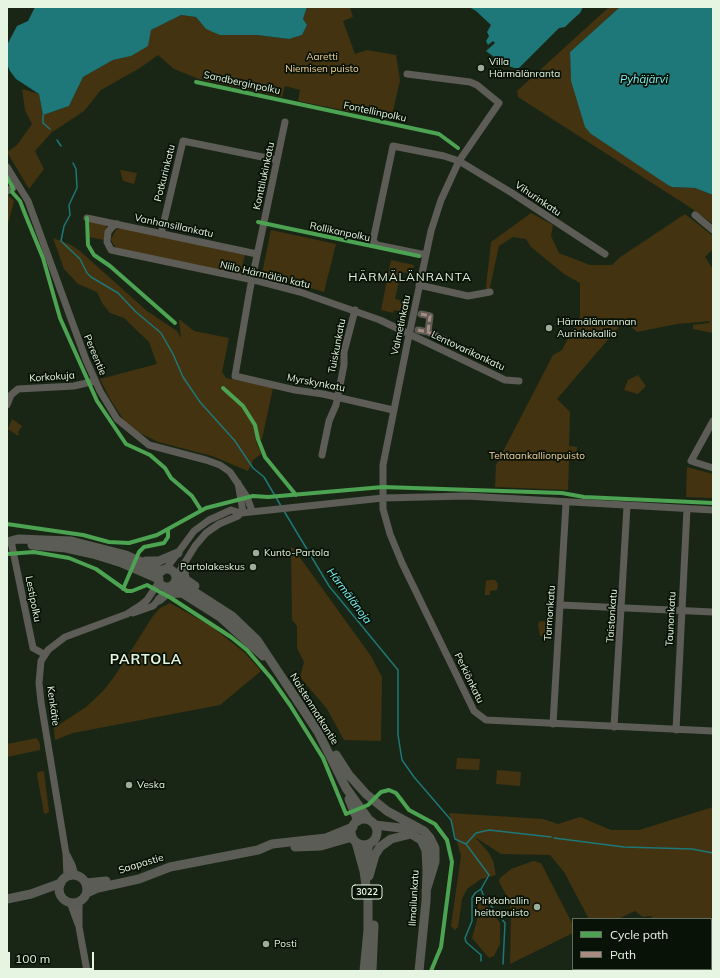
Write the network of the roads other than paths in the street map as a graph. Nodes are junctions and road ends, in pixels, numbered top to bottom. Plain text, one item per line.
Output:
1 (407, 74) dead end
2 (285, 122) dead end
3 (277, 160) junction
4 (459, 162) junction
5 (7, 167) edge
6 (16, 182) junction
7 (7, 191) edge
8 (695, 215) dead end
9 (87, 218) dead end
10 (117, 224) junction
11 (713, 230) edge
12 (161, 234) junction
13 (257, 254) junction
14 (604, 254) dead end
15 (426, 255) junction
16 (252, 280) junction
17 (419, 285) junction
18 (490, 292) dead end
19 (355, 310) junction
20 (421, 314) dead end
21 (418, 330) dead end
22 (428, 332) junction
23 (409, 335) junction
24 (451, 343) dead end
25 (235, 376) joint
26 (95, 381) junction
27 (519, 381) dead end
28 (337, 397) junction
29 (7, 405) edge
30 (393, 410) junction
31 (713, 421) edge
32 (322, 455) dead end
33 (713, 468) edge
34 (238, 482) junction
35 (383, 498) junction
36 (566, 502) junction
37 (627, 506) junction
38 (687, 508) junction
39 (713, 510) edge
40 (252, 511) junction
41 (242, 512) junction
42 (9, 541) edge
43 (178, 553) junction
44 (143, 562) junction
45 (183, 565) junction
46 (161, 578) junction
47 (173, 582) junction
48 (183, 593) junction
49 (205, 597) junction
50 (159, 600) junction
51 (560, 605) junction
52 (622, 608) junction
53 (681, 610) junction
54 (713, 612) edge
55 (127, 614) junction
56 (44, 654) junction
57 (271, 664) junction
58 (553, 724) junction
59 (614, 727) junction
60 (676, 730) junction
61 (713, 731) edge
62 (323, 741) junction
63 (346, 788) junction
64 (372, 822) junction
65 (355, 824) junction
66 (411, 834) junction
67 (354, 840) junction
68 (372, 842) junction
69 (265, 848) junction
70 (203, 859) junction
71 (71, 876) junction
72 (369, 876) junction
73 (86, 883) junction
74 (61, 884) junction
75 (426, 890) junction
76 (86, 892) junction
77 (31, 894) junction
78 (61, 894) junction
79 (7, 899) edge
80 (75, 902) junction
81 (87, 971) edge
82 (364, 971) edge
83 (372, 971) edge
84 (419, 971) edge

1 - 4 street, Valmetinkatu
2 - 3 street, Konttilukinkatu
3 - 12 street, Potkurinkatu
3 - 13 street, Konttilukinkatu
4 - 14 street, Vihurinkatu
4 - 15 street, Valmetinkatu
4 - 15 street, Vihurinkatu
5 - 6 street, Pereentie
6 - 7 street
6 - 26 street, Pereentie
8 - 11 street
9 - 10 street, Vanhansillankatu
10 - 12 street, Vanhansillankatu
10 - 16 street, Niilo Härmälän katu
12 - 13 street, Vanhansillankatu
13 - 16 street, Konttilukinkatu
15 - 17 street, Valmetinkatu
16 - 19 street, Niilo Härmälän katu
16 - 25 street, Konttilukinkatu
17 - 18 street
17 - 23 street, Valmetinkatu
19 - 23 street, Niilo Härmälän katu
19 - 28 street, Tuiskunkatu
20 - 22 street
21 - 22 street
22 - 24 street
23 - 27 street, Lentovarikonkatu
23 - 30 street, Valmetinkatu
25 - 28 street, Myrskynkatu
26 - 29 street, Korkokuja
26 - 34 street, Pereentie
28 - 30 street, Myrskynkatu
28 - 32 street, Tuiskunkatu
30 - 35 street, Valmetinkatu
31 - 33 street
34 - 40 street, Pereentie
34 - 41 street
35 - 36 street
35 - 40 street
35 - 58 street, Perkiönkatu
36 - 37 street
36 - 51 street, Tarmonkatu
37 - 38 street
37 - 52 street, Taistonkatu
38 - 39 street
38 - 53 street, Taunonkatu
40 - 41 street
41 - 43 street
41 - 45 street
42 - 44 main road
42 - 46 main road
42 - 56 street, Lestipolku
43 - 44 main road
43 - 46 street
44 - 46 main road
45 - 47 street
45 - 49 main road
46 - 47 main road
46 - 47 main road
46 - 55 street
47 - 48 main road, Naistenmatkantie / 3022
47 - 49 main road, Naistenmatkantie / 3022
47 - 50 street
48 - 50 main road
48 - 57 main road, Naistenmatkantie / 3022
49 - 57 main road, Naistenmatkantie / 3022
50 - 55 street
51 - 52 street
51 - 58 street, Tarmonkatu
52 - 53 street
52 - 59 street, Taistonkatu
53 - 54 street
53 - 60 street, Taunonkatu
55 - 56 street
56 - 71 street, Kenkätie
57 - 62 main road, Naistenmatkantie / 3022
58 - 59 street, Perkiönkatu
59 - 60 street, Perkiönkatu
60 - 61 street, Perkiönkatu
62 - 63 main road, Naistenmatkantie / 3022
62 - 75 main road
63 - 64 main road, Naistenmatkantie / 3022
63 - 65 main road, Naistenmatkantie / 3022
64 - 65 main road
64 - 66 main road, Ilmailunkatu
64 - 68 main road, 3022
65 - 67 main road, 3022
65 - 69 main road, Saapastie
66 - 68 main road
66 - 72 main road
66 - 75 main road, Ilmailunkatu
67 - 68 main road
67 - 69 main road, Saapastie
67 - 82 main road, 3022
68 - 72 main road, 3022
69 - 70 main road, Saapastie
70 - 73 main road, Saapastie
70 - 76 main road, Saapastie
71 - 73 main road
71 - 74 main road
72 - 83 main road, 3022
73 - 76 main road
74 - 77 main road
74 - 78 main road
75 - 84 main road, Ilmailunkatu
76 - 80 main road
77 - 78 main road
77 - 79 main road
78 - 80 main road
80 - 81 street

